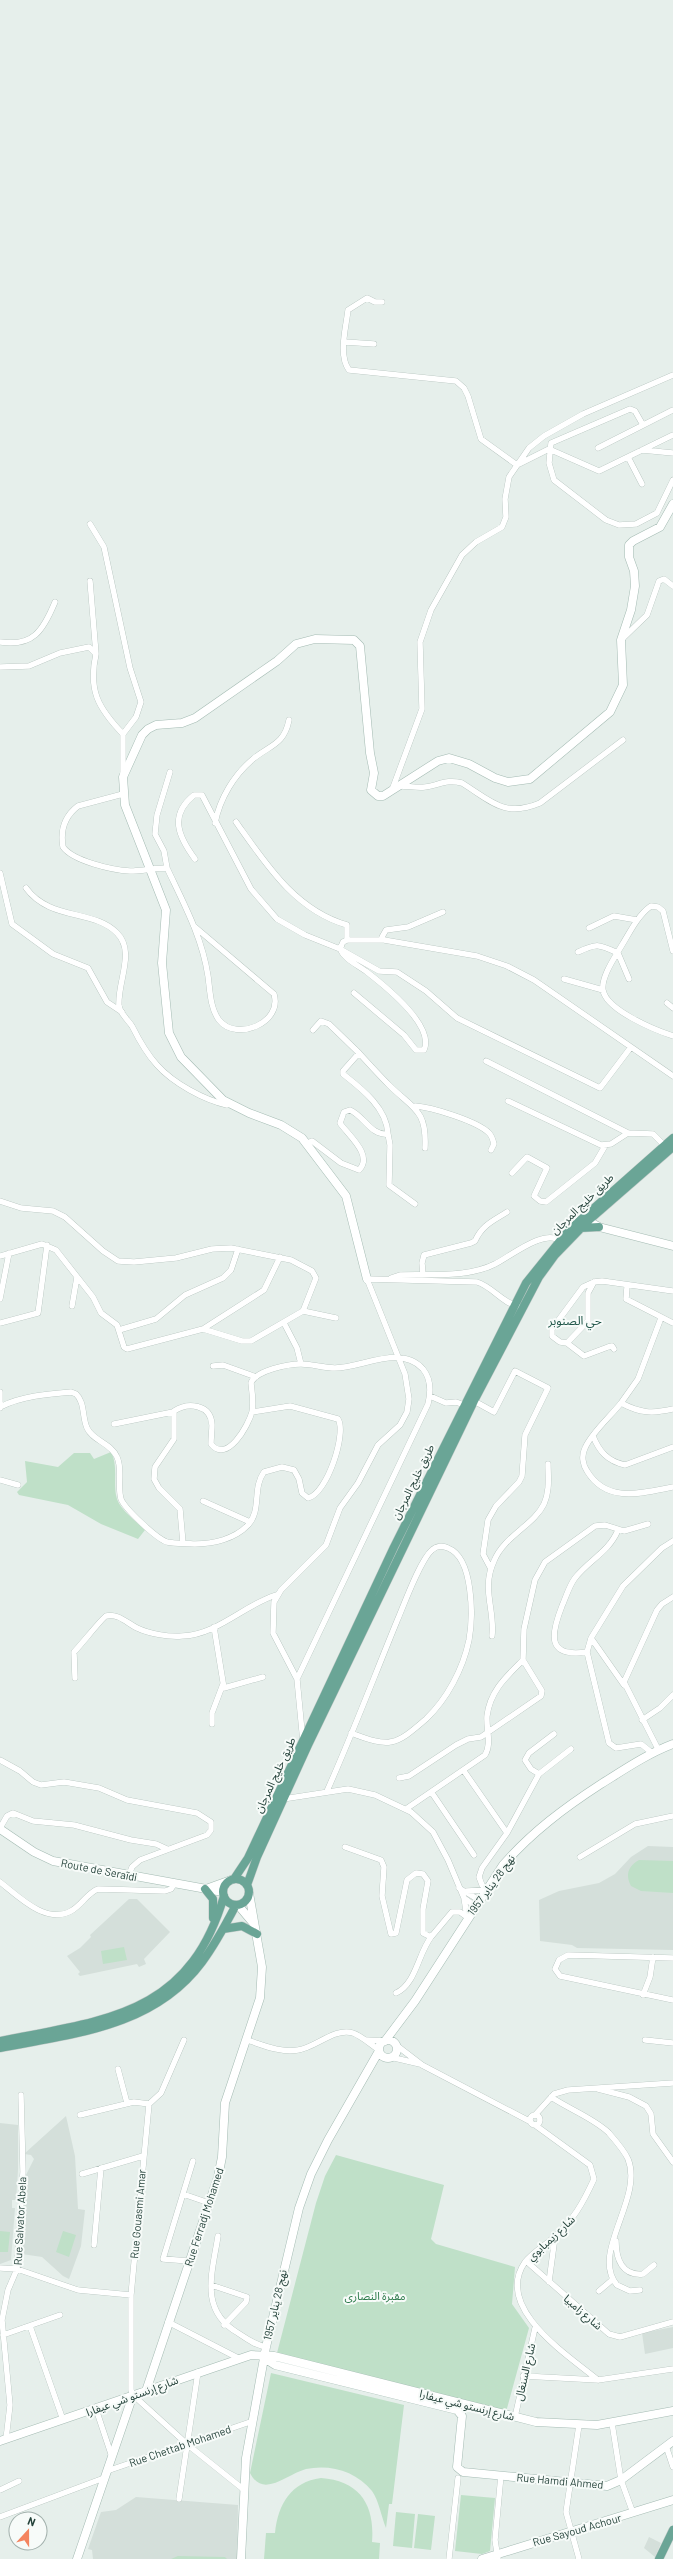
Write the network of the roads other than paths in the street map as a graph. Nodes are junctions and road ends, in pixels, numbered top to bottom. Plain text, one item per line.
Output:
1 (382, 302) dead end
2 (345, 342) junction
3 (374, 344) dead end
4 (673, 375) edge
5 (673, 410) edge
6 (643, 425) junction
7 (673, 435) edge
8 (598, 448) dead end
9 (549, 449) junction
10 (642, 450) junction
11 (673, 453) edge
12 (628, 457) junction
13 (517, 465) junction
14 (673, 480) edge
15 (642, 484) dead end
16 (673, 504) edge
17 (90, 524) dead end
18 (90, 581) dead end
19 (673, 586) edge
20 (55, 602) dead end
21 (621, 640) junction
22 (0, 642) edge
23 (96, 654) junction
24 (0, 667) edge
25 (289, 720) dead end
26 (123, 734) junction
27 (623, 740) dead end
28 (170, 772) dead end
29 (123, 777) junction
30 (400, 786) junction
31 (392, 790) junction
32 (124, 794) junction
33 (236, 822) dead end
34 (215, 824) junction
35 (195, 859) dead end
36 (150, 868) junction
37 (167, 868) junction
38 (0, 873) edge
39 (26, 888) dead end
40 (443, 912) dead end
41 (637, 920) junction
42 (195, 927) junction
43 (589, 928) dead end
44 (347, 940) junction
45 (384, 940) junction
46 (217, 945) junction
47 (340, 948) junction
48 (204, 951) junction
49 (673, 951) edge
50 (578, 952) dead end
51 (618, 953) junction
52 (564, 979) dead end
53 (630, 979) dead end
54 (603, 990) junction
55 (354, 993) dead end
56 (667, 1003) dead end
57 (673, 1008) edge
58 (122, 1012) junction
59 (313, 1030) dead end
60 (673, 1036) edge
61 (631, 1047) junction
62 (359, 1053) junction
63 (486, 1060) dead end
64 (673, 1076) edge
65 (508, 1100) dead end
66 (235, 1106) junction
67 (415, 1106) junction
68 (628, 1132) junction
69 (388, 1134) junction
70 (673, 1138) edge
71 (306, 1144) junction
72 (605, 1146) junction
73 (425, 1148) dead end
74 (669, 1148) edge
75 (491, 1150) dead end
76 (512, 1173) dead end
77 (0, 1201) edge
78 (416, 1204) dead end
79 (508, 1212) dead end
80 (594, 1215) junction
81 (585, 1219) junction
82 (599, 1227) junction
83 (580, 1228) junction
84 (562, 1243) junction
85 (47, 1245) junction
86 (673, 1246) edge
87 (238, 1250) junction
88 (9, 1253) junction
89 (0, 1256) edge
90 (280, 1257) junction
91 (478, 1270) junction
92 (422, 1274) junction
93 (78, 1277) junction
94 (367, 1278) junction
95 (388, 1279) junction
96 (477, 1282) junction
97 (594, 1282) junction
98 (627, 1287) junction
99 (673, 1291) edge
100 (0, 1299) edge
101 (72, 1306) dead end
102 (518, 1306) junction
103 (303, 1311) junction
104 (336, 1318) dead end
105 (662, 1318) junction
106 (284, 1322) junction
107 (0, 1323) edge
108 (673, 1323) edge
109 (203, 1329) junction
110 (119, 1330) junction
111 (568, 1343) junction
112 (614, 1349) dead end
113 (400, 1358) junction
114 (301, 1364) junction
115 (213, 1366) dead end
116 (256, 1377) junction
117 (0, 1392) edge
118 (430, 1396) junction
119 (474, 1401) junction
120 (621, 1403) junction
121 (464, 1404) junction
122 (0, 1408) edge
123 (673, 1409) edge
124 (173, 1412) junction
125 (252, 1412) junction
126 (114, 1424) dead end
127 (593, 1436) junction
128 (673, 1447) edge
129 (548, 1464) dead end
130 (0, 1480) edge
131 (18, 1485) dead end
132 (673, 1487) edge
133 (203, 1501) dead end
134 (250, 1522) junction
135 (648, 1524) dead end
136 (618, 1530) junction
137 (673, 1540) edge
138 (183, 1543) junction
139 (491, 1569) junction
140 (276, 1595) junction
141 (673, 1597) edge
142 (214, 1627) junction
143 (492, 1636) dead end
144 (591, 1638) junction
145 (587, 1652) junction
146 (523, 1660) junction
147 (263, 1677) dead end
148 (75, 1678) dead end
149 (297, 1679) junction
150 (224, 1683) junction
151 (624, 1685) junction
152 (673, 1695) edge
153 (670, 1700) edge
154 (642, 1720) junction
155 (212, 1724) dead end
156 (487, 1732) junction
157 (352, 1733) junction
158 (554, 1734) dead end
159 (305, 1743) junction
160 (673, 1744) edge
161 (571, 1749) dead end
162 (654, 1751) junction
163 (0, 1760) edge
164 (464, 1771) junction
165 (539, 1774) junction
166 (399, 1778) dead end
167 (327, 1791) junction
168 (432, 1793) junction
169 (283, 1799) junction
170 (406, 1809) junction
171 (673, 1816) edge
172 (0, 1828) edge
173 (507, 1833) junction
174 (345, 1847) dead end
175 (167, 1849) junction
176 (474, 1855) dead end
177 (580, 1857) dead end
178 (129, 1875) junction
179 (233, 1880) junction
180 (0, 1882) edge
181 (175, 1883) junction
182 (460, 1888) junction
183 (205, 1889) junction
184 (248, 1889) junction
185 (466, 1890) junction
186 (487, 1890) junction
187 (224, 1894) junction
188 (464, 1898) junction
189 (477, 1903) junction
190 (237, 1905) junction
191 (467, 1917) junction
192 (255, 1924) junction
193 (223, 1929) junction
194 (212, 1930) junction
195 (257, 1934) junction
196 (431, 1937) junction
197 (653, 1957) junction
198 (673, 1958) edge
199 (396, 1992) dead end
200 (643, 1995) junction
201 (673, 2000) edge
202 (402, 2020) junction
203 (364, 2039) junction
204 (0, 2040) edge
205 (184, 2040) dead end
206 (247, 2040) junction
207 (645, 2040) dead end
208 (384, 2041) junction
209 (673, 2042) edge
210 (395, 2045) junction
211 (0, 2048) edge
212 (379, 2050) junction
213 (389, 2057) junction
214 (422, 2065) junction
215 (118, 2069) dead end
216 (370, 2069) junction
217 (673, 2083) edge
218 (590, 2088) junction
219 (21, 2095) dead end
220 (551, 2097) junction
221 (128, 2103) junction
222 (149, 2104) junction
223 (80, 2115) dead end
224 (535, 2120) junction
225 (143, 2156) junction
226 (193, 2161) dead end
227 (673, 2162) edge
228 (101, 2168) junction
229 (82, 2174) dead end
230 (183, 2194) junction
231 (209, 2204) junction
232 (218, 2236) dead end
233 (555, 2237) junction
234 (616, 2238) junction
235 (94, 2245) dead end
236 (189, 2262) junction
237 (526, 2262) junction
238 (654, 2265) dead end
239 (0, 2268) edge
240 (17, 2269) junction
241 (612, 2280) junction
242 (549, 2282) junction
243 (211, 2285) junction
244 (640, 2290) dead end
245 (599, 2291) dead end
246 (131, 2295) junction
247 (60, 2316) dead end
248 (168, 2322) junction
249 (673, 2322) edge
250 (224, 2325) junction
251 (30, 2326) junction
252 (535, 2328) junction
253 (3, 2335) junction
254 (266, 2347) junction
255 (2, 2348) edge
256 (238, 2358) junction
257 (264, 2358) junction
258 (3, 2363) edge
259 (673, 2369) edge
260 (198, 2372) junction
261 (339, 2376) junction
262 (523, 2376) junction
263 (598, 2380) junction
264 (146, 2391) junction
265 (133, 2395) junction
266 (96, 2409) junction
267 (673, 2411) edge
268 (515, 2417) junction
269 (63, 2420) junction
270 (252, 2421) junction
271 (612, 2422) junction
272 (579, 2426) junction
273 (2, 2440) edge
274 (670, 2444) edge
275 (188, 2445) junction
276 (0, 2446) edge
277 (112, 2458) junction
278 (673, 2467) edge
279 (458, 2469) joint
280 (105, 2474) junction
281 (501, 2475) junction
282 (458, 2478) dead end
283 (621, 2480) junction
284 (19, 2481) dead end
285 (569, 2484) junction
286 (243, 2489) junction
287 (0, 2490) edge
288 (179, 2499) dead end
289 (673, 2500) edge
290 (633, 2513) junction
291 (0, 2517) edge
292 (673, 2530) edge
293 (571, 2532) junction
294 (498, 2556) edge
295 (76, 2558) edge
296 (242, 2559) edge
297 (449, 2559) edge
298 (482, 2559) edge
299 (579, 2559) edge
300 (659, 2559) edge

1 - 2 street
2 - 3 street
2 - 13 street
4 - 13 street
5 - 6 street
6 - 8 street
6 - 9 street
7 - 10 street
9 - 12 street
9 - 13 street
9 - 14 street
10 - 11 street
10 - 12 street
12 - 15 street
13 - 31 street
16 - 21 main road
17 - 26 street
18 - 23 street
19 - 21 street
20 - 22 street
21 - 30 main road
23 - 24 street
23 - 26 street
25 - 34 street
26 - 29 street
27 - 30 street
28 - 37 street
29 - 31 main road
29 - 32 main road
30 - 31 main road
32 - 36 main road
32 - 36 street
33 - 44 street
34 - 35 street
34 - 47 street
36 - 37 street
36 - 66 main road
37 - 42 street
38 - 58 street
39 - 58 street
40 - 45 street
41 - 43 street
41 - 49 street
41 - 51 street
42 - 46 street
42 - 48 street
44 - 45 street
44 - 47 street
45 - 61 street
46 - 48 street
46 - 48 street
47 - 55 street
47 - 61 street
50 - 51 street
51 - 53 street
51 - 54 street
52 - 54 street
54 - 60 street
56 - 57 street
58 - 66 street
59 - 62 street
61 - 64 street
62 - 67 street
62 - 69 street
63 - 68 street
65 - 72 street
66 - 71 main road
67 - 73 street
67 - 75 street
68 - 72 street
68 - 74 street
69 - 71 street
69 - 78 street
70 - 74 main road, طريق خليج المرجان
71 - 94 main road
72 - 76 street
74 - 80 main road, طريق خليج المرجان
74 - 81 main road, طريق خليج المرجان
77 - 87 street
79 - 92 street
80 - 81 main road, طريق خليج المرجان
80 - 82 main road
81 - 82 main road
81 - 83 main road, طريق خليج المرجان
81 - 84 main road, طريق خليج المرجان
82 - 83 main road
82 - 86 main road
83 - 84 main road, طريق خليج المرجان
84 - 91 street
84 - 102 main road, طريق خليج المرجان
85 - 88 street
85 - 93 street
85 - 107 street
87 - 90 street
87 - 110 street
88 - 89 street
88 - 100 street
90 - 103 street
90 - 109 street
91 - 92 street
91 - 96 street
92 - 95 street
93 - 101 street
93 - 110 street
94 - 95 street
94 - 113 street
95 - 96 street
96 - 102 street
97 - 98 street
97 - 111 street
97 - 111 street
98 - 99 street
98 - 105 street
102 - 119 main road, طريق خليج المرجان
102 - 121 main road, طريق خليج المرجان
103 - 104 street
103 - 106 street
105 - 108 street
105 - 120 street
106 - 109 street
106 - 114 street
109 - 110 street
111 - 112 street
113 - 114 street
113 - 118 street
113 - 140 street
114 - 116 street
115 - 116 street
116 - 125 street
117 - 122 street
118 - 121 street
118 - 149 street
119 - 139 street
119 - 159 main road, طريق خليج المرجان
120 - 123 street
120 - 127 street
121 - 159 main road, طريق خليج المرجان
122 - 138 street
124 - 125 street
124 - 126 street
124 - 138 street
125 - 134 street
127 - 128 street
127 - 132 street
129 - 139 street
130 - 131 street
133 - 134 street
134 - 138 street
135 - 136 street
136 - 145 street
136 - 146 street
137 - 144 street
139 - 143 street
140 - 142 street
140 - 149 street
141 - 151 street
142 - 148 street
142 - 150 street
144 - 145 street
144 - 151 street
145 - 162 street
146 - 156 street
146 - 156 street
147 - 150 street
149 - 159 street
150 - 155 street
151 - 154 street
152 - 153 street
153 - 154 street
154 - 162 street
156 - 164 street
156 - 166 street
157 - 157 street
157 - 167 street
158 - 165 street
159 - 169 main road, طريق خليج المرجان
159 - 179 main road, طريق خليج المرجان
160 - 162 main road, نهج 28 يناير 1957
161 - 165 street
162 - 186 main road, نهج 28 يناير 1957
163 - 175 street
164 - 168 street
164 - 173 street
165 - 173 street
167 - 169 street
167 - 170 street
168 - 170 street
168 - 176 street
169 - 184 main road, طريق خليج المرجان
170 - 182 street
171 - 177 street
172 - 175 street
172 - 178 main road, Route de Seraïdi
173 - 186 street
174 - 196 street
175 - 178 street
178 - 181 main road, Route de Seraïdi
179 - 183 main road
179 - 184 main road
179 - 187 main road
180 - 181 street
181 - 183 main road, Route de Seraïdi
182 - 185 street
182 - 188 street
183 - 187 main road, Route de Seraïdi
183 - 194 main road
184 - 190 main road
184 - 192 main road, Rue Ferradj Mohamed
185 - 186 street
185 - 189 street
186 - 189 main road, نهج 28 يناير 1957
187 - 190 main road
187 - 194 main road
188 - 189 street
188 - 191 street
189 - 191 main road, نهج 28 يناير 1957
190 - 192 main road
190 - 193 main road
191 - 196 street
191 - 202 main road, نهج 28 يناير 1957
192 - 195 main road, Rue Ferradj Mohamed
193 - 195 main road
193 - 211 main road
194 - 204 main road
195 - 206 main road, Rue Ferradj Mohamed
196 - 199 street
197 - 198 street
197 - 200 street
197 - 200 street
200 - 201 street
202 - 208 main road, نهج 28 يناير 1957
202 - 210 main road, نهج 28 يناير 1957
203 - 206 street
203 - 208 street
203 - 212 street
205 - 222 street
206 - 231 main road, Rue Ferradj Mohamed
207 - 209 street
208 - 210 main road
208 - 212 main road
210 - 213 main road
210 - 214 street
212 - 213 main road
212 - 216 main road, نهج 28 يناير 1957
213 - 214 street
213 - 216 main road, نهج 28 يناير 1957
214 - 224 street
215 - 221 street
216 - 254 main road, نهج 28 يناير 1957
217 - 218 street
218 - 220 street
218 - 227 street
219 - 240 street, Rue Salvator Abela
220 - 224 street
220 - 234 street
221 - 222 street
221 - 223 street
222 - 225 street, Rue Gouasmi Amar
224 - 233 street, شارع زيمبابوي
225 - 228 street
225 - 246 street, Rue Gouasmi Amar
226 - 230 street
228 - 229 street
228 - 235 street
230 - 231 street
230 - 236 street
231 - 236 main road, Rue Ferradj Mohamed
232 - 243 street
233 - 237 street, شارع زيمبابوي
233 - 242 street
234 - 238 street
234 - 241 street
236 - 248 main road, Rue Ferradj Mohamed
237 - 242 street, شارع زامبيا
237 - 252 street, شارع زيمبابوي
239 - 240 street
240 - 246 street
240 - 253 street, Rue Salvator Abela
241 - 244 street
241 - 245 street
242 - 249 street, شارع زامبيا
243 - 250 street
243 - 250 street
246 - 265 street, Rue Gouasmi Amar
247 - 251 street
248 - 256 street
248 - 264 main road, Rue Ferradj Mohamed
250 - 254 street
251 - 253 street
251 - 269 street
252 - 262 street, شارع السنغال
252 - 263 street, شارع زيمبابوي
253 - 255 street, Rue Salvator Abela
254 - 257 main road, نهج 28 يناير 1957
255 - 258 street, Rue Salvator Abela
256 - 257 main road, شارع إرنستو شي عيفارا
256 - 260 main road, شارع إرنستو شي عيفارا
257 - 261 main road, شارع إرنستو شي عيفارا
257 - 270 main road, نهج 28 يناير 1957
258 - 273 street, Rue Salvator Abela
259 - 263 street
260 - 264 main road, شارع إرنستو شي عيفارا
260 - 275 street
261 - 268 main road, شارع إرنستو شي عيفارا
261 - 279 main road, شارع إرنستو شي عيفارا
262 - 263 street
262 - 268 street, شارع السنغال
264 - 265 main road, شارع إرنستو شي عيفارا
265 - 266 main road, شارع إرنستو شي عيفارا
265 - 275 street
265 - 277 main road
266 - 269 main road, شارع إرنستو شي عيفارا
266 - 277 street
267 - 271 main road, شارع إرنستو شي عيفارا
268 - 272 main road, شارع إرنستو شي عيفارا
269 - 273 main road, شارع إرنستو شي عيفارا
270 - 275 street, Rue Chettab Mohamed
270 - 286 main road, نهج 28 يناير 1957
271 - 272 main road, شارع إرنستو شي عيفارا
271 - 283 street
272 - 285 street
273 - 276 street, Rue Salvator Abela
274 - 278 street
274 - 283 main road, Rue Hamdi Ahmed
275 - 280 street, Rue Chettab Mohamed
275 - 286 street
275 - 288 street
277 - 280 main road
279 - 281 main road, Rue Hamdi Ahmed
280 - 291 street, Rue Chettab Mohamed
280 - 295 main road
281 - 285 main road, Rue Hamdi Ahmed
281 - 294 street
282 - 297 street
283 - 285 main road, Rue Hamdi Ahmed
283 - 290 street
284 - 287 street
285 - 293 street
286 - 296 main road, نهج 28 يناير 1957
289 - 290 main road, Rue Sayoud Achour
290 - 293 main road, Rue Sayoud Achour
292 - 300 main road
293 - 294 main road, Rue Sayoud Achour
293 - 299 street
294 - 298 main road, Rue Sayoud Achour

